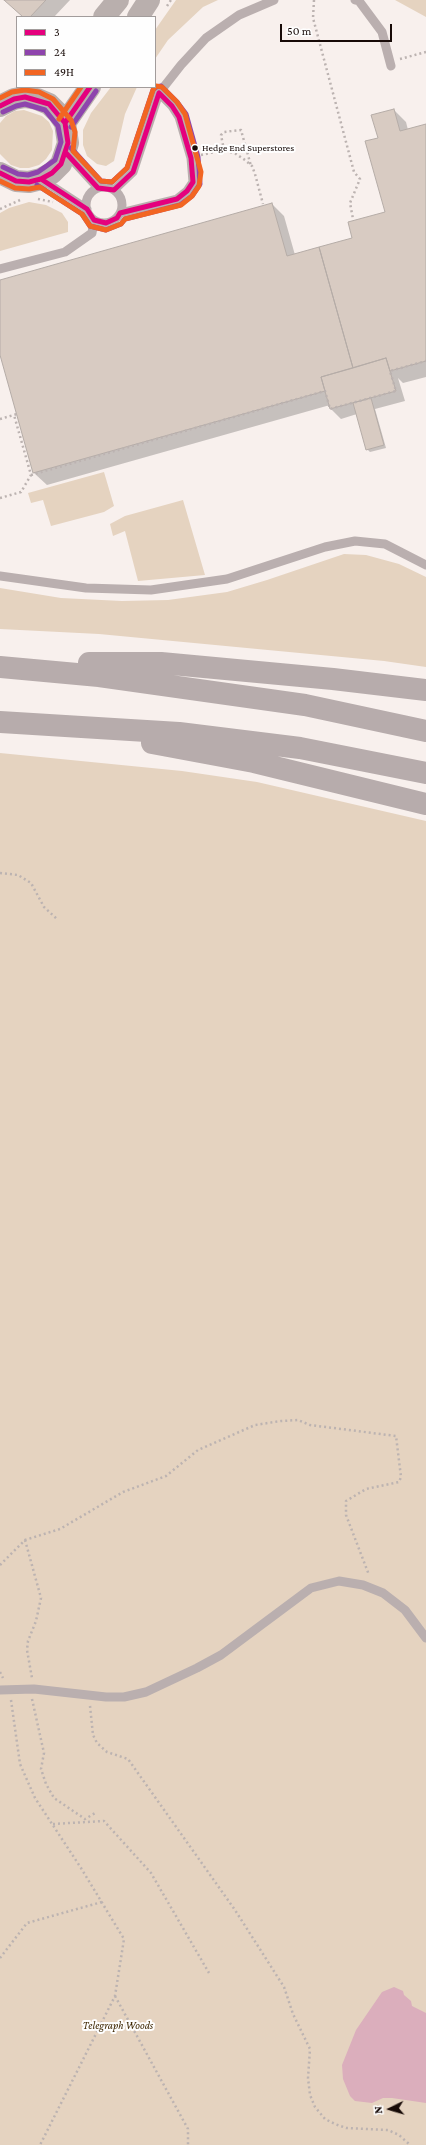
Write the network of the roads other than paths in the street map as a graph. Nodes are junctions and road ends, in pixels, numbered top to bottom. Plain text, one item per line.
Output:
1 (118, 0) edge
2 (150, 0) edge
3 (274, 0) edge
4 (355, 0) edge
5 (105, 16) edge
6 (139, 16) edge
7 (390, 64) road end
8 (89, 88) edge
9 (42, 93) edge
10 (159, 93) junction
11 (0, 106) edge
12 (65, 123) junction
13 (66, 153) junction
14 (41, 179) junction
15 (5, 182) edge
16 (98, 188) junction
17 (114, 190) junction
18 (87, 209) junction
19 (120, 213) junction
20 (94, 220) junction
21 (0, 269) edge
22 (426, 565) edge
23 (0, 576) edge
24 (0, 662) edge
25 (0, 667) edge
26 (426, 690) edge
27 (0, 722) edge
28 (41, 723) junction
29 (426, 730) edge
30 (426, 773) edge
31 (426, 804) edge
32 (426, 1638) edge
33 (4, 1689) edge

1 - 5 main road
2 - 6 main road
3 - 10 lane
4 - 7 lane
8 - 12 main road
9 - 11 main road
9 - 12 main road
10 - 17 lane
10 - 19 lane
12 - 13 main road
13 - 14 main road
13 - 16 lane
14 - 15 main road
14 - 18 lane
16 - 17 lane
16 - 18 lane
17 - 19 lane
18 - 20 lane
19 - 20 lane
20 - 21 lane
22 - 23 lane
24 - 26 highway
25 - 29 highway
27 - 28 highway
28 - 30 highway
28 - 31 highway
32 - 33 lane

